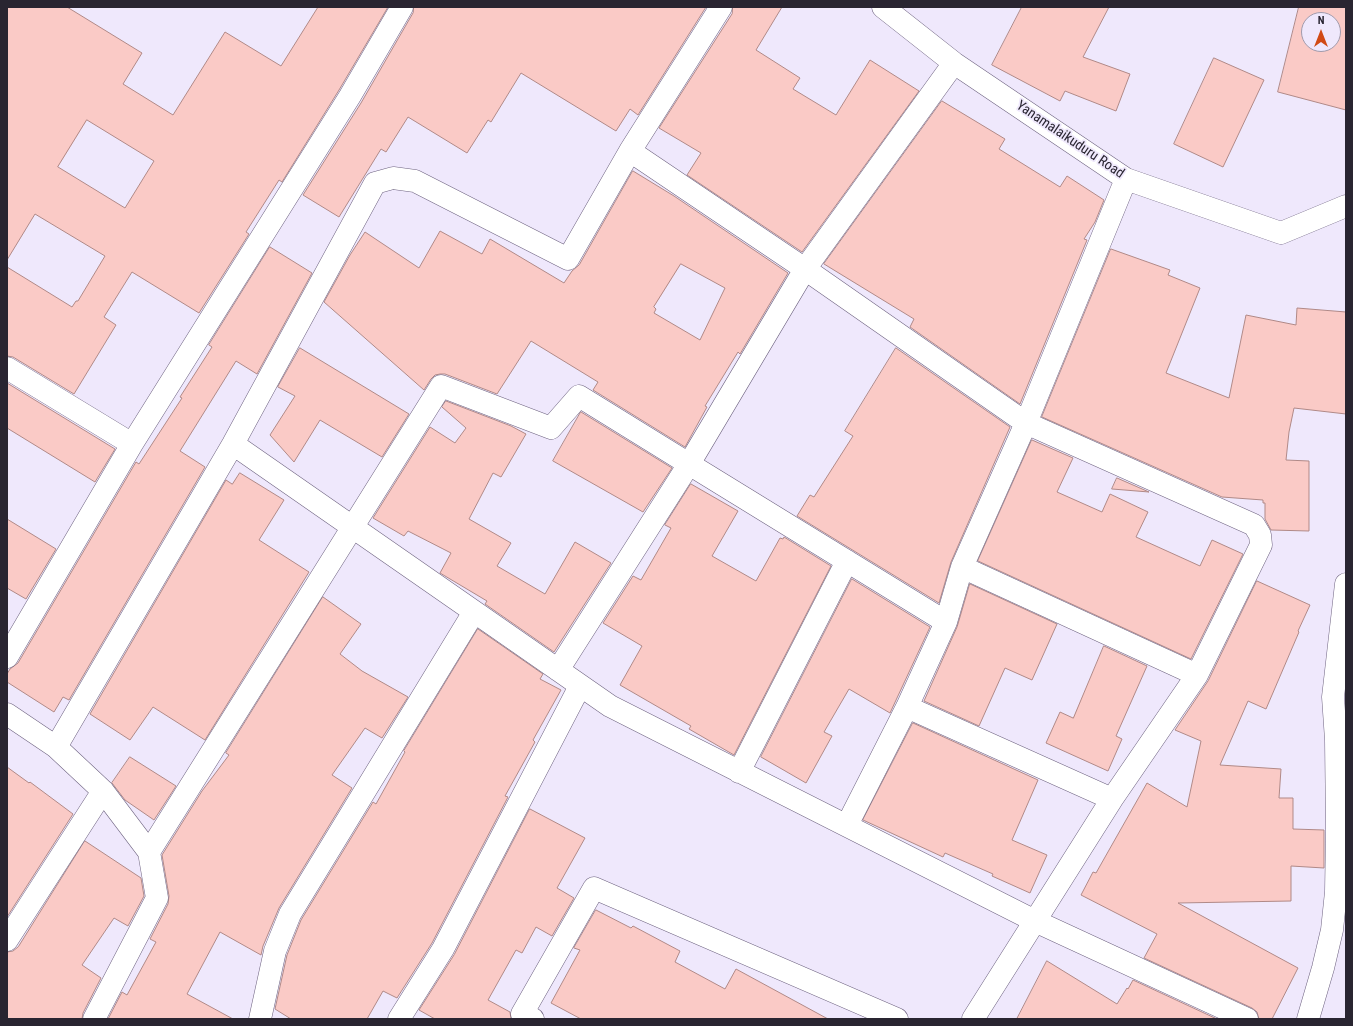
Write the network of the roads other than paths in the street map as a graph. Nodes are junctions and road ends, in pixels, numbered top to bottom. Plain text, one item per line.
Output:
1 (402, 7) edge
2 (721, 7) edge
3 (882, 7) edge
4 (954, 62) junction
5 (630, 151) junction
6 (1126, 179) junction
7 (1346, 206) edge
8 (805, 269) junction
9 (7, 368) edge
10 (1026, 423) junction
11 (132, 444) junction
12 (233, 444) junction
13 (689, 464) junction
14 (353, 527) junction
15 (847, 561) junction
16 (962, 567) junction
17 (1346, 584) edge
18 (474, 612) junction
19 (946, 622) junction
20 (7, 657) edge
21 (558, 670) junction
22 (1197, 675) junction
23 (580, 686) junction
24 (907, 707) junction
25 (7, 714) edge
26 (56, 747) junction
27 (739, 772) junction
28 (103, 791) junction
29 (1112, 799) junction
30 (847, 825) junction
31 (149, 852) junction
32 (1035, 921) junction
33 (7, 940) edge
34 (94, 1019) edge
35 (260, 1019) edge
36 (399, 1019) edge
37 (533, 1019) edge
38 (898, 1019) edge
39 (973, 1019) edge
40 (1247, 1019) edge
41 (1308, 1019) edge

1 - 11 street
2 - 5 street
3 - 4 street, Yanamalaikuduru Road
4 - 6 street, Yanamalaikuduru Road
4 - 8 street
5 - 8 street
5 - 12 street
6 - 7 street, Yanamalaikuduru Road
6 - 10 street
8 - 10 street
8 - 13 street
9 - 11 street
10 - 16 street
10 - 22 street
11 - 20 street
12 - 14 street
12 - 26 street
13 - 14 street
13 - 15 street
13 - 21 street
14 - 18 street
14 - 31 street
15 - 19 street
15 - 27 street
16 - 19 street
16 - 22 street
17 - 41 street
18 - 21 street
18 - 35 street
19 - 24 street
21 - 23 street
22 - 29 street
23 - 27 street
23 - 36 street
24 - 29 street
24 - 30 street
25 - 26 street
26 - 28 street
27 - 30 street
28 - 31 street
28 - 33 street
29 - 32 street
30 - 32 street
31 - 34 street
32 - 39 street
32 - 40 street
37 - 38 street

